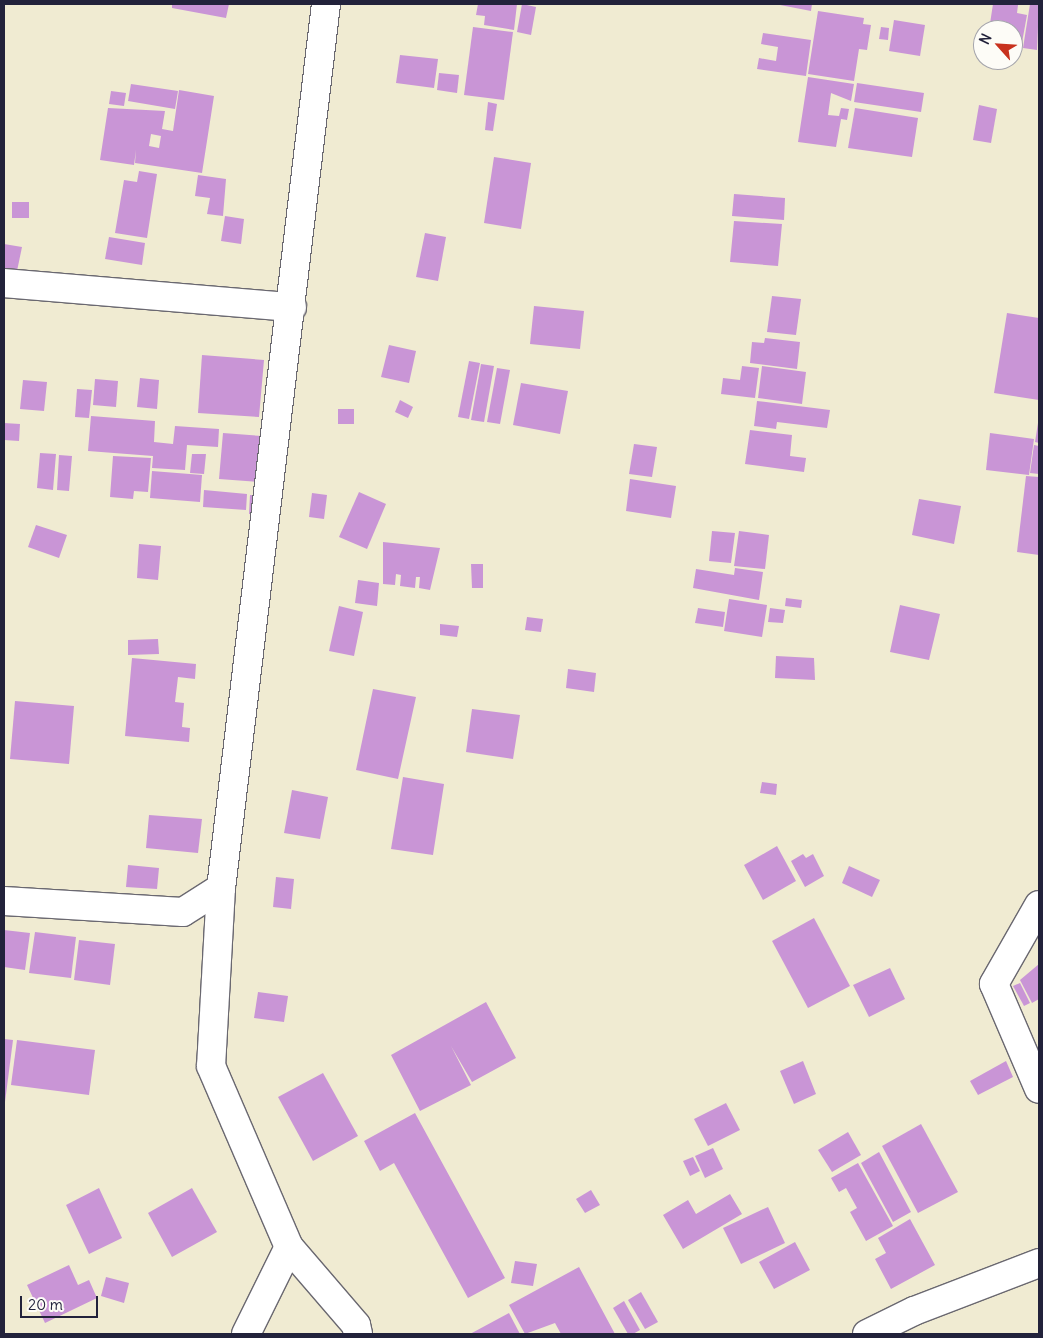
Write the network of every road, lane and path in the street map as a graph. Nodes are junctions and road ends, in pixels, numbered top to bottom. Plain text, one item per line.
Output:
1 (326, 4) edge
2 (4, 283) edge
3 (292, 307) junction
4 (221, 888) junction
5 (4, 901) edge
6 (1039, 905) edge
7 (1039, 1089) edge
8 (289, 1247) junction
9 (1039, 1263) edge
10 (246, 1334) edge
11 (358, 1334) edge
12 (867, 1334) edge

1 - 3 street
2 - 3 street
3 - 4 street
4 - 5 street
4 - 8 street
6 - 7 street
8 - 10 street
8 - 11 street
9 - 12 street

